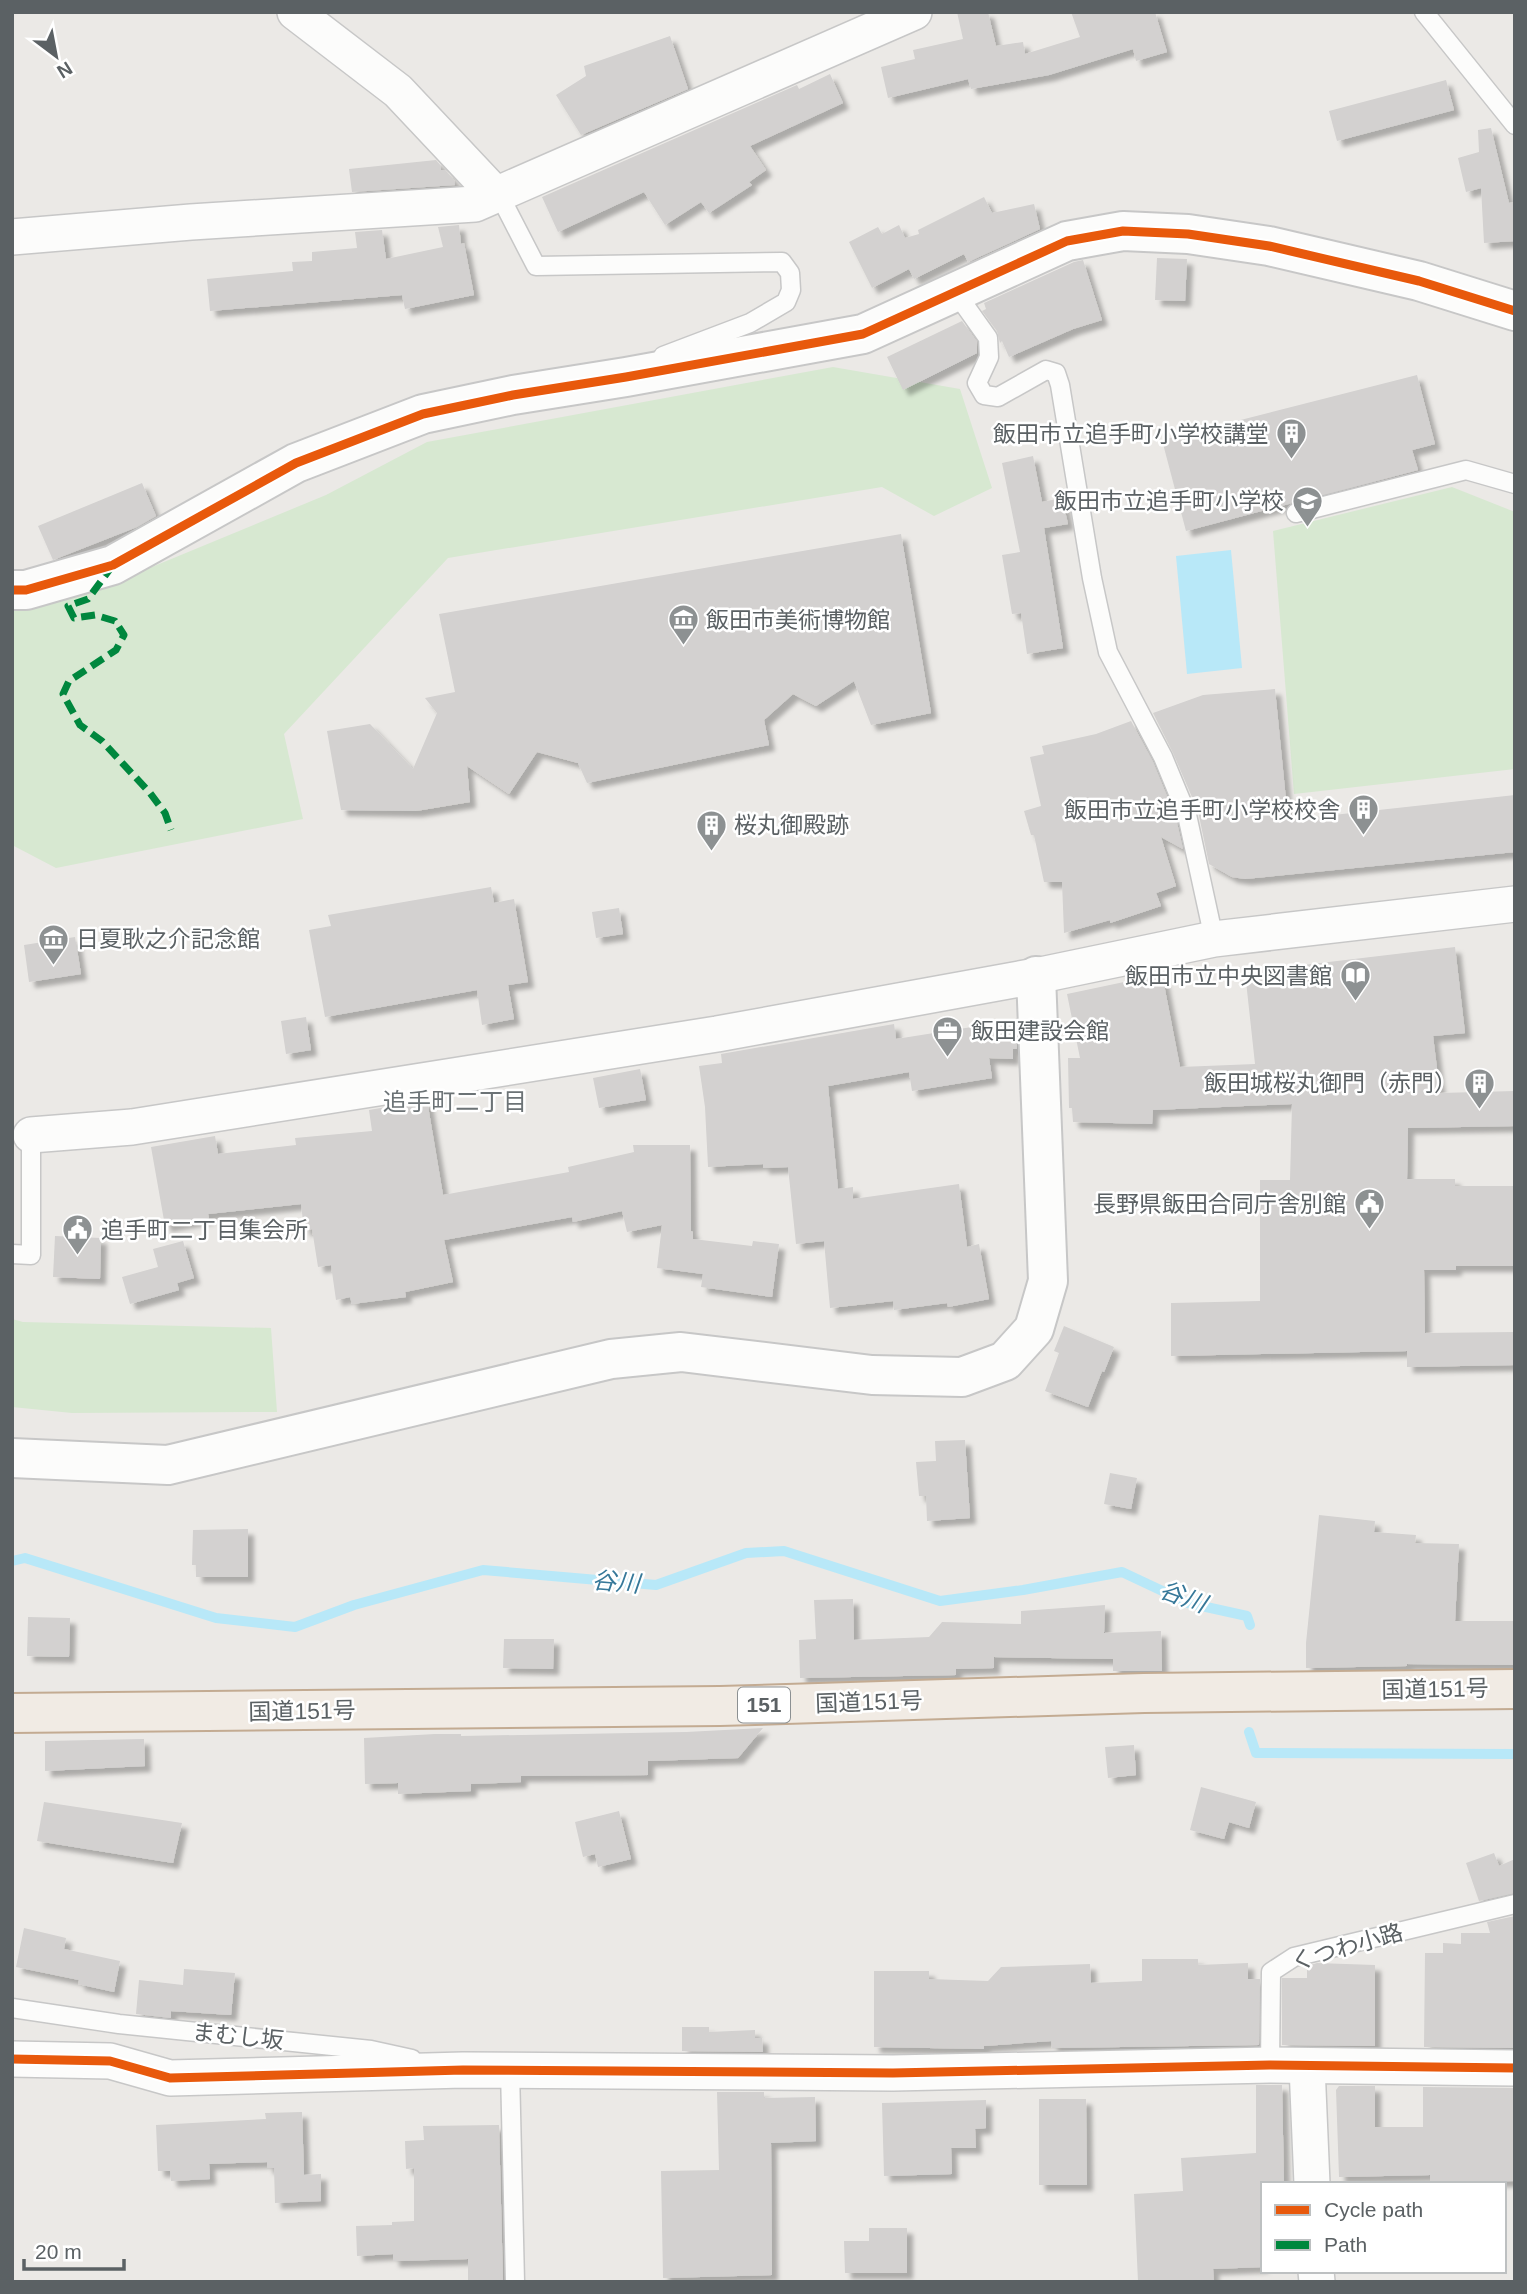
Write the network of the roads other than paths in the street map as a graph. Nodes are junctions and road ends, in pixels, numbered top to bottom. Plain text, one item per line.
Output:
1 (295, 12) edge
2 (1424, 12) edge
3 (895, 16) edge
4 (1515, 125) edge
5 (495, 194) junction
6 (12, 237) edge
7 (956, 293) junction
8 (1515, 311) edge
9 (626, 377) junction
10 (1515, 484) edge
11 (1296, 513) dead end
12 (12, 590) edge
13 (1515, 904) edge
14 (1214, 939) junction
15 (1035, 976) junction
16 (31, 1135) joint
17 (12, 1254) edge
18 (12, 1458) edge
19 (1515, 1689) edge
20 (12, 1713) edge
21 (1515, 1904) edge
22 (12, 2008) edge
23 (12, 2059) edge
24 (1270, 2066) junction
25 (1307, 2066) junction
26 (1515, 2068) edge
27 (463, 2070) junction
28 (510, 2070) junction
29 (1312, 2182) edge
30 (515, 2282) edge

1 - 5 street
2 - 4 lane
3 - 5 street
5 - 6 street
5 - 9 lane
7 - 8 street
7 - 9 street
7 - 14 lane
9 - 12 street
10 - 11 lane
13 - 14 street
14 - 15 street
15 - 16 street
15 - 18 street
16 - 17 lane
19 - 20 highway, 国道151号 / 151
21 - 24 lane, くつわ小路
22 - 27 lane, まむし坂
23 - 27 street
24 - 25 street
24 - 28 street
25 - 26 street
25 - 29 street
27 - 28 street
28 - 30 lane

